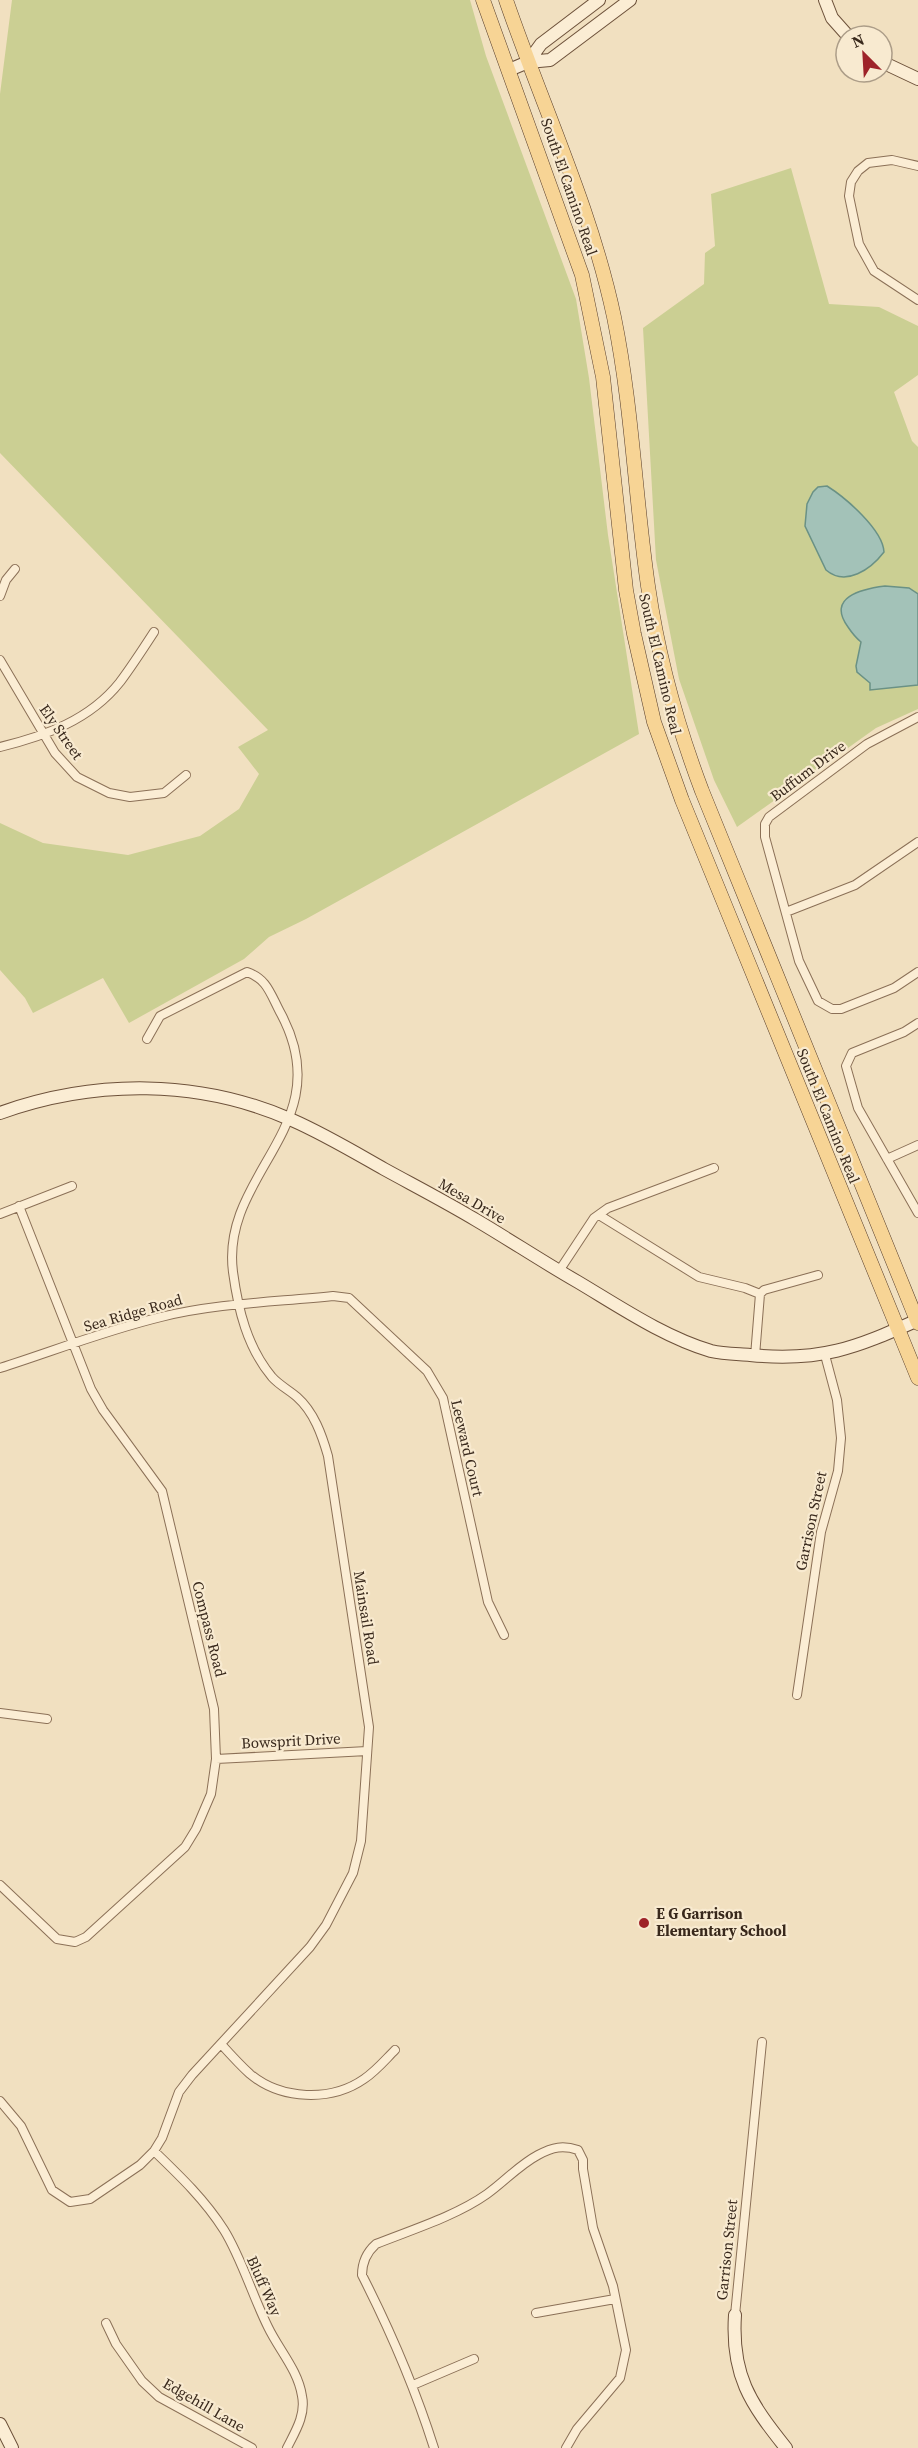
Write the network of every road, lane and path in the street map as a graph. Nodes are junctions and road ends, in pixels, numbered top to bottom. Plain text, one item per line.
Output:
1 (483, 0) edge
2 (506, 0) edge
3 (599, 0) edge
4 (630, 0) edge
5 (825, 0) edge
6 (837, 24) edge
7 (528, 62) junction
8 (894, 68) edge
9 (509, 70) junction
10 (918, 79) edge
11 (918, 166) edge
12 (918, 300) edge
13 (15, 569) dead end
14 (0, 596) edge
15 (154, 632) dead end
16 (0, 660) edge
17 (918, 717) edge
18 (44, 735) junction
19 (0, 747) edge
20 (186, 775) dead end
21 (918, 842) edge
22 (786, 912) junction
23 (918, 972) edge
24 (918, 1023) edge
25 (147, 1039) dead end
26 (0, 1113) edge
27 (290, 1119) junction
28 (918, 1145) edge
29 (887, 1159) junction
30 (714, 1168) dead end
31 (72, 1186) dead end
32 (20, 1206) junction
33 (918, 1213) edge
34 (0, 1214) edge
35 (599, 1215) junction
36 (559, 1271) junction
37 (818, 1275) dead end
38 (760, 1294) junction
39 (349, 1298) joint
40 (239, 1306) junction
41 (918, 1321) edge
42 (897, 1329) junction
43 (73, 1344) junction
44 (825, 1355) junction
45 (754, 1356) junction
46 (0, 1368) edge
47 (918, 1378) edge
48 (504, 1635) dead end
49 (796, 1695) dead end
50 (0, 1713) edge
51 (47, 1719) dead end
52 (367, 1751) junction
53 (216, 1759) junction
54 (0, 1885) edge
55 (762, 2042) dead end
56 (220, 2044) junction
57 (395, 2050) dead end
58 (0, 2101) edge
59 (154, 2151) junction
60 (615, 2299) junction
61 (536, 2313) dead end
62 (735, 2315) joint
63 (106, 2323) dead end
64 (474, 2359) dead end
65 (413, 2385) junction
66 (0, 2424) edge
67 (12, 2448) edge
68 (252, 2448) edge
69 (287, 2448) edge
70 (434, 2448) edge
71 (566, 2448) edge
72 (786, 2448) edge

1 - 9 main road, South El Camino Real
2 - 7 main road, South El Camino Real
3 - 7 main road
4 - 7 main road
5 - 6 main road
7 - 9 main road
7 - 41 main road, South El Camino Real
8 - 10 main road
9 - 42 main road, South El Camino Real
11 - 12 street
13 - 14 street
15 - 18 street
16 - 18 street, Ely Street
17 - 22 street, Buffum Drive
18 - 19 street
18 - 20 street, Ely Street
21 - 22 street
22 - 23 street, Buffum Drive
24 - 29 street
25 - 27 street, Mainsail Road
26 - 27 main road, Mesa Drive
27 - 36 main road, Mesa Drive
27 - 40 street, Mainsail Road
28 - 29 street
29 - 33 street
30 - 35 street
31 - 32 street
32 - 34 street
32 - 43 street, Compass Road
35 - 36 street
35 - 38 street
36 - 45 main road, Mesa Drive
37 - 38 street
38 - 45 street
39 - 40 street, Sea Ridge Road
39 - 48 street, Leeward Court
40 - 43 street, Sea Ridge Road
40 - 52 street, Mainsail Road
41 - 42 main road, Mesa Drive
42 - 44 main road, Mesa Drive
42 - 47 main road, South El Camino Real
43 - 46 street, Sea Ridge Road
43 - 53 street, Compass Road
44 - 45 main road, Mesa Drive
44 - 49 street, Garrison Street
50 - 51 street
52 - 53 street, Bowsprit Drive
52 - 56 street, Mainsail Road
53 - 54 street, Compass Road
55 - 62 street, Garrison Street
56 - 57 street
56 - 59 street, Mainsail Road
58 - 59 street, Mainsail Road
59 - 69 street, Bluff Way
60 - 61 street
60 - 65 street
60 - 71 street
62 - 72 main road, Garrison Street
63 - 68 street, Edgehill Lane
64 - 65 street
65 - 70 street
66 - 67 main road

